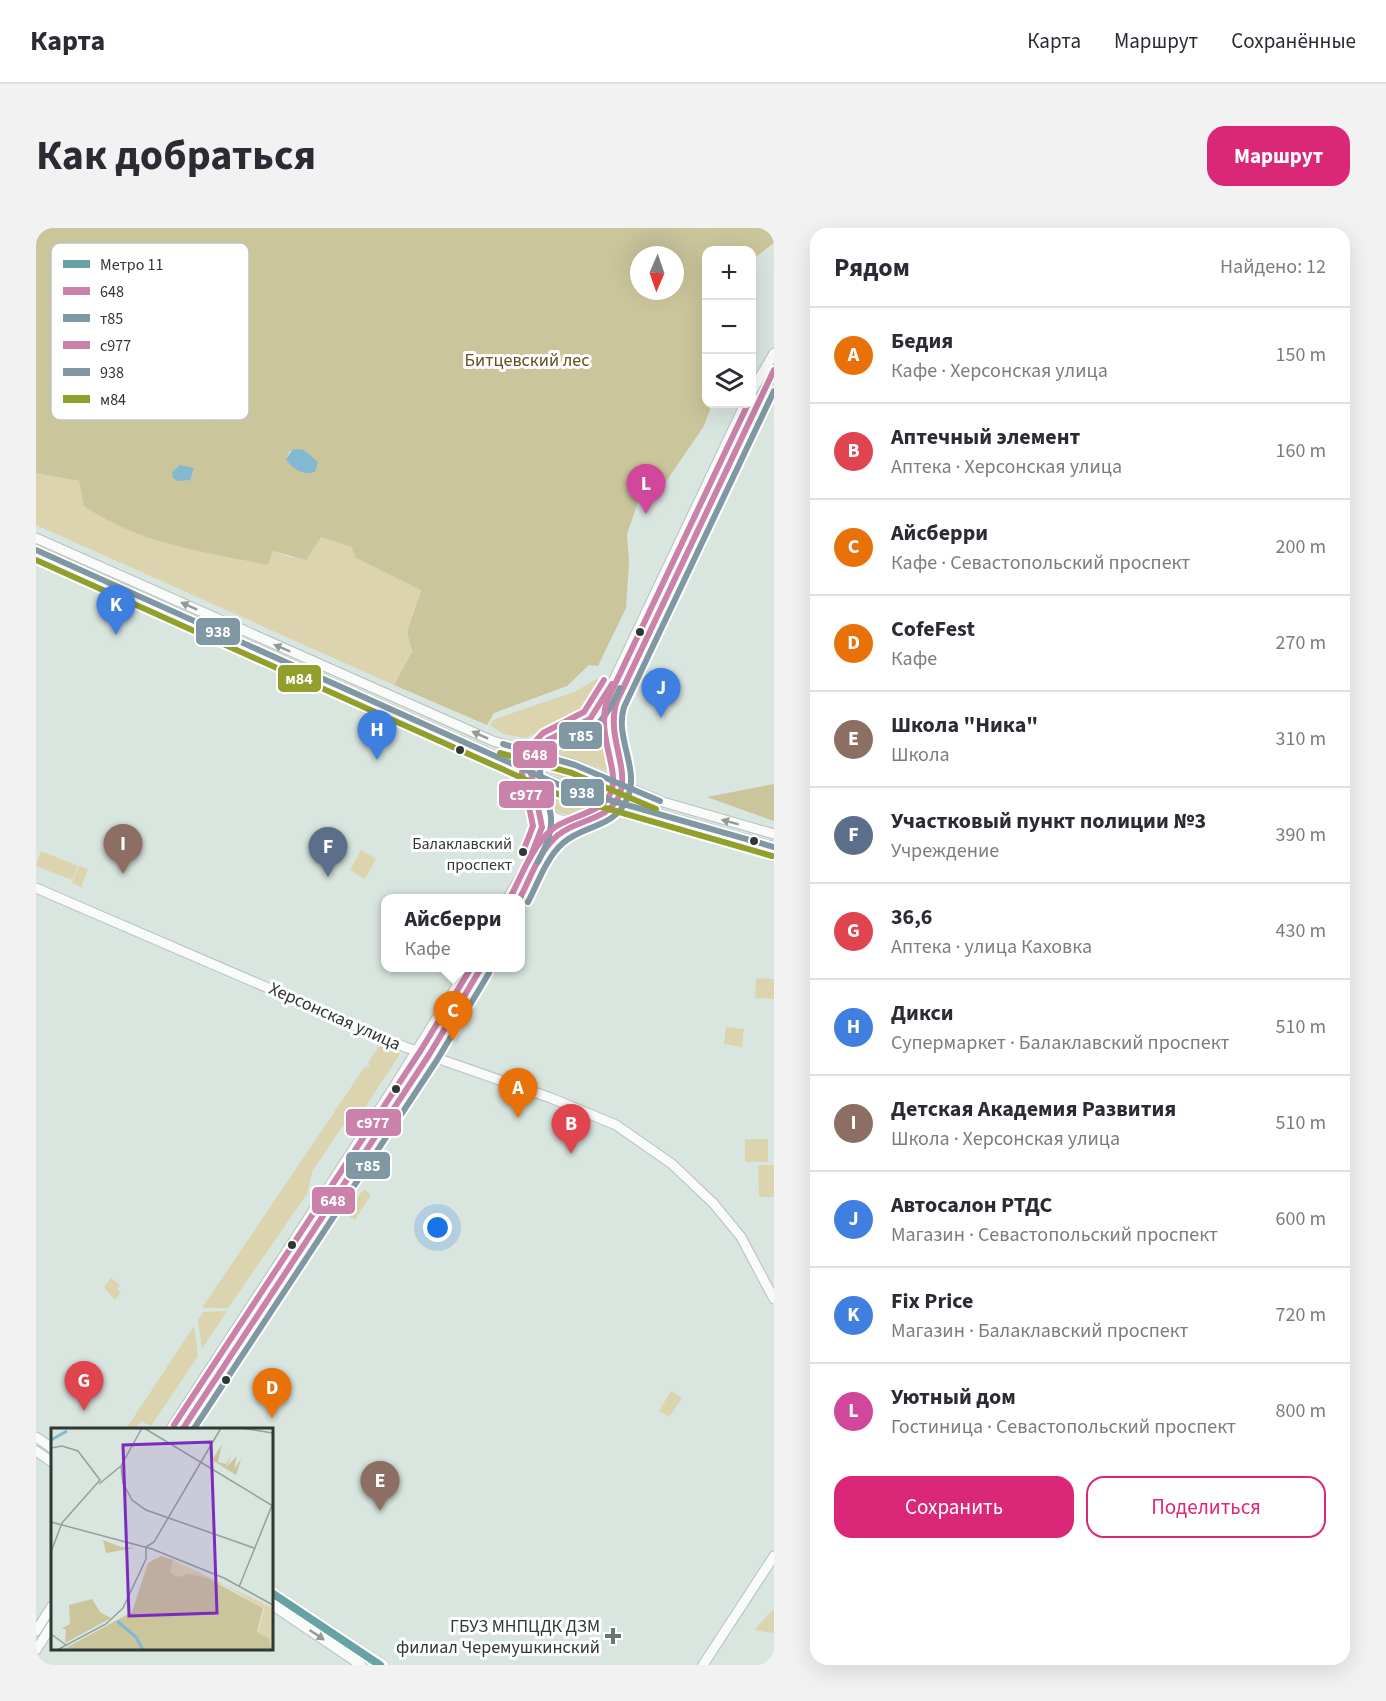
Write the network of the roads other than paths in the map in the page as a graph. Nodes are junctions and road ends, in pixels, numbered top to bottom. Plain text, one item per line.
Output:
1 (774, 353) edge
2 (774, 370) edge
3 (756, 384) edge
4 (743, 408) edge
5 (36, 538) edge
6 (36, 550) edge
7 (567, 732) junction
8 (616, 752) junction
9 (535, 754) junction
10 (531, 773) junction
11 (621, 784) junction
12 (538, 801) junction
13 (615, 803) junction
14 (582, 822) junction
15 (774, 834) edge
16 (774, 847) edge
17 (36, 888) edge
18 (510, 894) edge
19 (522, 894) edge
20 (466, 972) edge
21 (479, 972) edge
22 (417, 1050) junction
23 (429, 1055) junction
24 (774, 1299) edge
25 (171, 1428) edge
26 (184, 1428) edge
27 (36, 1437) edge
28 (51, 1447) edge
29 (36, 1451) edge
30 (51, 1461) edge
31 (774, 1556) edge
32 (273, 1593) edge
33 (273, 1606) edge
34 (51, 1608) edge
35 (51, 1627) edge
36 (36, 1631) edge
37 (36, 1650) edge
38 (362, 1665) edge
39 (383, 1665) edge
40 (704, 1665) edge

1 - 3 main road
2 - 8 main road
4 - 7 main road
9 -> 5 main road
6 - 10 main road
7 - 8 main road
7 - 9 main road
8 - 11 main road
9 - 10 main road
9 - 11 main road
10 - 12 main road
10 - 13 main road
11 - 13 main road
15 -> 11 main road
12 - 14 main road
12 - 18 main road
13 - 14 main road
13 - 16 main road
14 - 19 main road
17 - 22 main road, Херсонская улица
20 - 22 main road
21 - 23 main road
22 - 23 main road, Херсонская улица
22 - 25 main road
23 - 24 main road, Херсонская улица
23 - 26 main road
27 - 28 main road
29 - 30 main road
31 - 40 main road
32 - 39 main road
33 -> 38 main road
34 - 36 main road
35 - 37 main road

